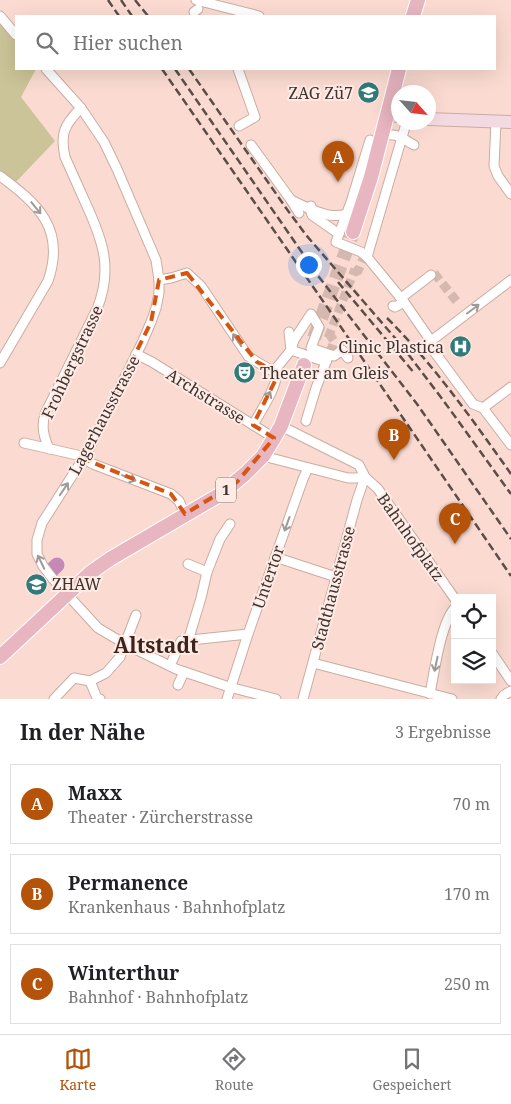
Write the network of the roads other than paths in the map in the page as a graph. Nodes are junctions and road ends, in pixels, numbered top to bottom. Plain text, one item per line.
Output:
1 (418, 0) edge
2 (196, 7) edge
3 (252, 15) edge
4 (413, 15) edge
5 (0, 16) edge
6 (15, 34) edge
7 (47, 70) edge
8 (238, 70) edge
9 (399, 70) edge
10 (398, 85) edge
11 (81, 108) junction
12 (436, 119) edge
13 (496, 122) junction
14 (511, 122) edge
15 (239, 126) dead end
16 (392, 130) edge
17 (398, 130) edge
18 (369, 136) dead end
19 (398, 139) junction
20 (414, 145) dead end
21 (251, 146) dead end
22 (0, 176) edge
23 (511, 194) edge
24 (306, 208) junction
25 (347, 214) junction
26 (346, 233) junction
27 (363, 256) junction
28 (431, 275) dead end
29 (160, 280) junction
30 (511, 280) edge
31 (402, 300) junction
32 (393, 306) dead end
33 (289, 332) dead end
34 (431, 341) junction
35 (292, 350) junction
36 (136, 354) junction
37 (325, 355) junction
38 (348, 358) dead end
39 (0, 363) edge
40 (304, 364) dead end
41 (274, 371) junction
42 (511, 387) edge
43 (483, 408) junction
44 (306, 420) dead end
45 (253, 425) junction
46 (278, 432) junction
47 (24, 443) dead end
48 (511, 445) edge
49 (50, 449) junction
50 (263, 456) junction
51 (84, 459) junction
52 (308, 468) junction
53 (365, 477) junction
54 (186, 514) junction
55 (230, 524) dead end
56 (275, 557) junction
57 (188, 564) dead end
58 (207, 572) junction
59 (336, 577) junction
60 (452, 594) edge
61 (70, 598) junction
62 (451, 613) edge
63 (136, 615) dead end
64 (248, 634) junction
65 (187, 641) junction
66 (125, 644) junction
67 (0, 657) edge
68 (496, 659) edge
69 (313, 663) junction
70 (170, 666) junction
71 (184, 672) junction
72 (90, 681) junction
73 (511, 681) edge
74 (178, 684) dead end
75 (230, 687) junction
76 (511, 691) edge
77 (430, 694) junction
78 (54, 699) edge
79 (100, 699) edge
80 (227, 699) edge
81 (276, 699) edge
82 (303, 699) edge
83 (452, 699) edge
84 (501, 699) edge

1 - 4 main road
2 - 3 street
5 - 6 street
7 - 11 street
8 - 15 street
9 - 10 main road
11 - 29 street
11 - 49 street, Frohbergstrasse
12 - 13 street
13 - 14 street
13 - 23 street
16 - 26 main road
17 - 19 street
18 - 25 street
19 - 20 street
19 - 27 street
21 - 24 street
22 -> 39 street
24 - 25 street
24 - 26 street
25 - 26 street
26 - 27 street
27 - 31 street
28 - 31 street
29 - 36 street, Lagerhausstrasse
41 -> 29 street
34 -> 30 street
31 - 32 street
31 - 34 street
33 - 35 street
34 - 43 street
35 - 37 street
35 - 37 street
35 - 41 street
36 - 45 street, Archstrasse
36 - 51 street, Lagerhausstrasse
37 - 38 street
37 - 44 street
40 - 46 main road, 1
45 -> 41 street
42 - 43 street
43 - 48 street
45 - 46 street, Archstrasse
46 - 50 main road, 1
46 - 53 street, Bahnhofplatz
47 - 49 street
49 - 51 street
50 - 52 street, Bahnhofplatz
50 - 54 main road, 1
51 -> 54 street
61 -> 51 street, Lagerhausstrasse
52 - 53 street, Bahnhofplatz
52 -> 56 street, Untertor
53 - 59 street, Stadthausstrasse
53 - 60 street, Bahnhofplatz
54 - 61 main road, 1
55 - 58 street
56 - 59 street
56 - 64 street, Untertor
57 - 58 street
58 - 65 street
59 - 69 street, Stadthausstrasse
61 - 66 street, Lagerhausstrasse
61 - 67 main road, 1
62 -> 77 street
63 - 66 street
64 - 65 street
64 - 75 street, Untertor
65 - 70 street
66 - 70 street, Lagerhausstrasse
66 - 72 street
68 - 73 street
69 - 77 street
69 - 82 street, Stadthausstrasse
70 - 71 street, Lagerhausstrasse
71 - 74 street
71 - 75 street, Lagerhausstrasse
72 - 78 street
72 - 79 street
75 - 80 street, Untertor
75 - 81 street, Lagerhausstrasse
76 - 84 street
77 - 83 street

